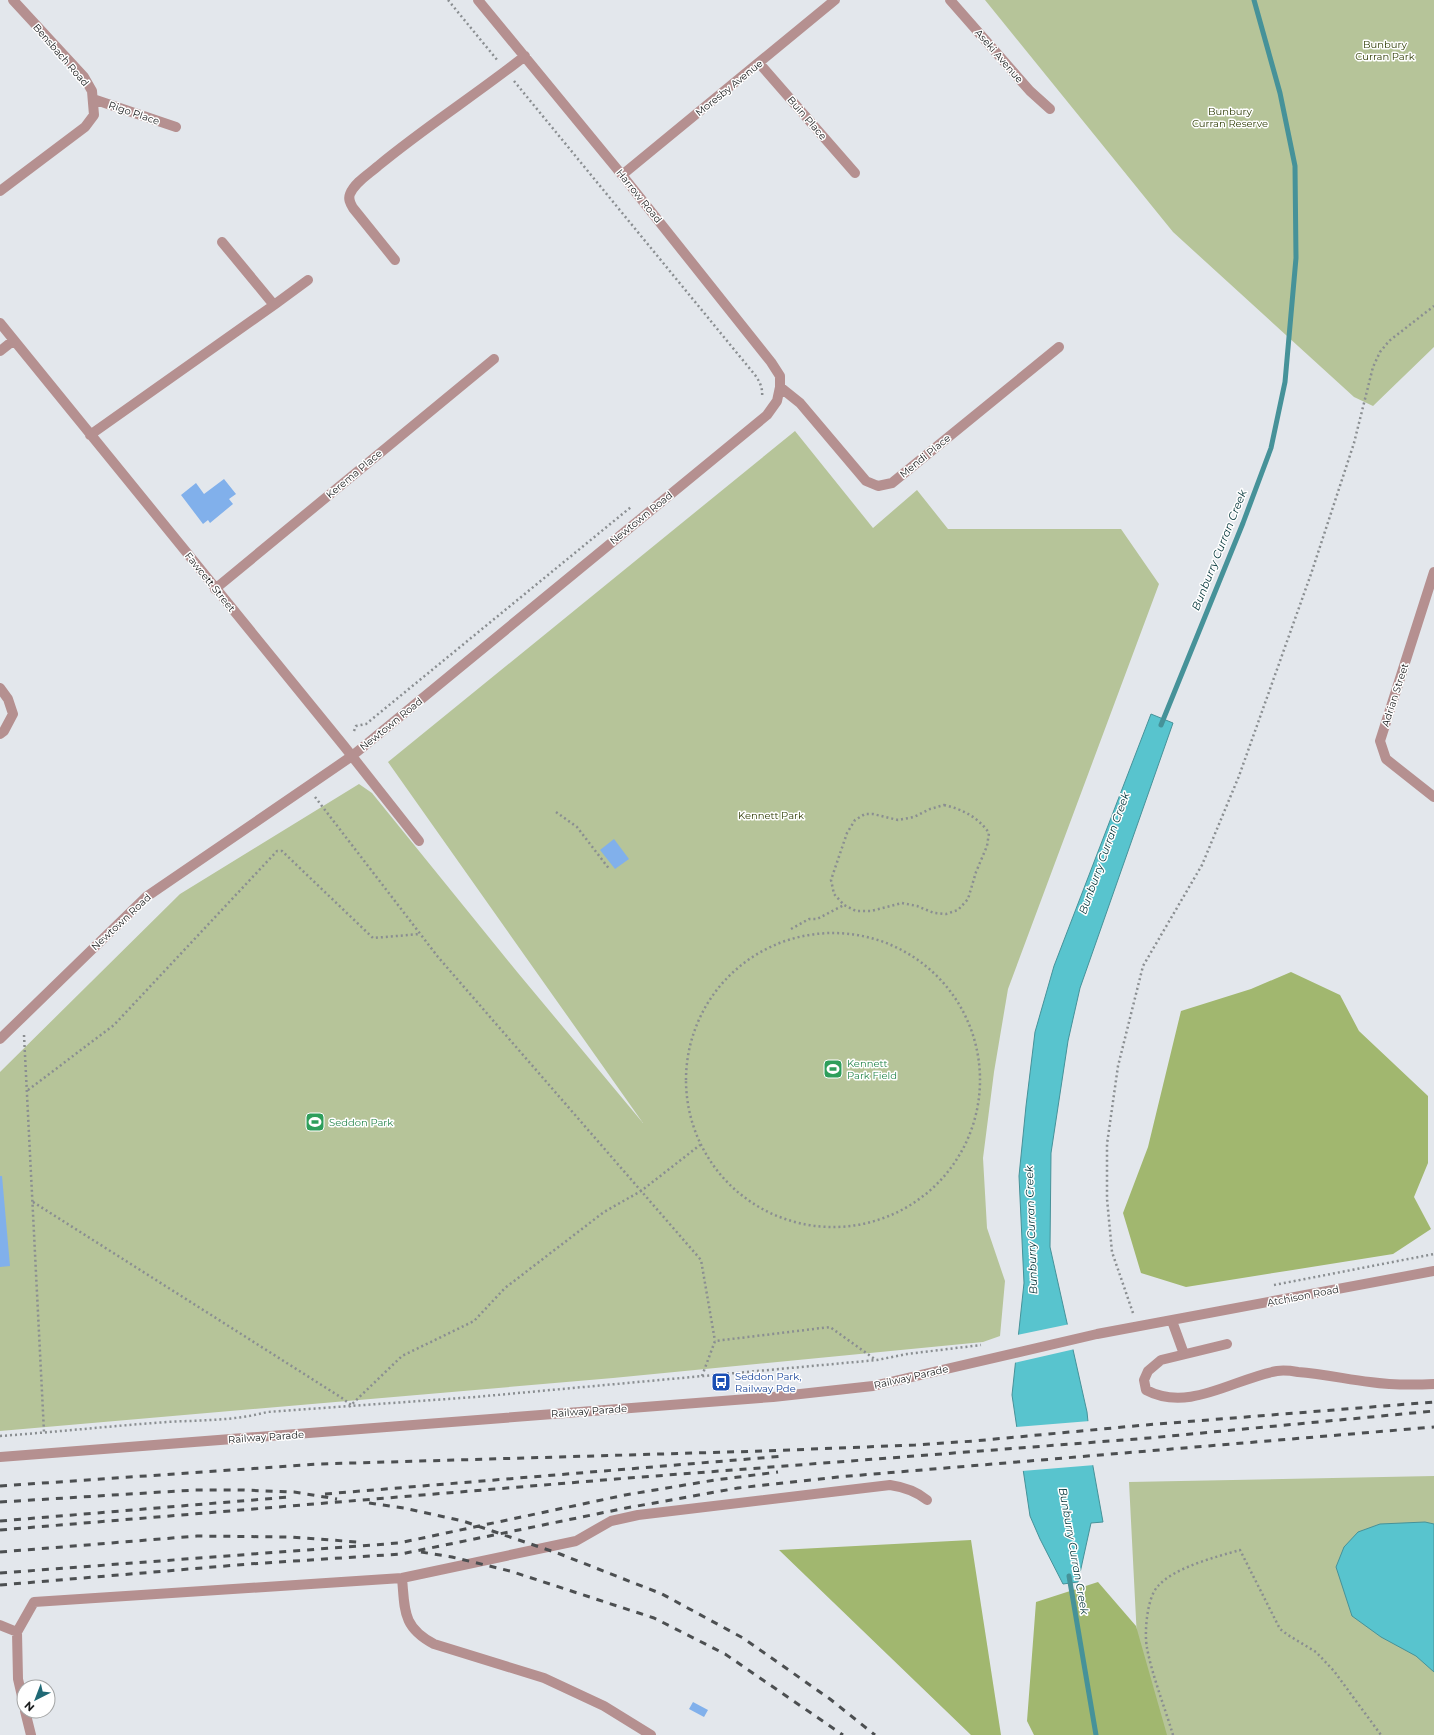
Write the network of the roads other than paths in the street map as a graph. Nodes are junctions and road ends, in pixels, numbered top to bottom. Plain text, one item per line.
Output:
1 (13, 0) edge
2 (478, 0) edge
3 (835, 0) edge
4 (950, 0) edge
5 (525, 56) junction
6 (759, 63) junction
7 (93, 99) junction
8 (1050, 109) dead end
9 (176, 127) dead end
10 (855, 173) dead end
11 (622, 175) junction
12 (0, 191) edge
13 (222, 242) dead end
14 (395, 260) dead end
15 (308, 280) dead end
16 (274, 305) junction
17 (0, 323) edge
18 (14, 340) junction
19 (1060, 347) dead end
20 (0, 351) edge
21 (494, 359) dead end
22 (780, 387) junction
23 (777, 401) joint
24 (90, 435) junction
25 (1434, 572) edge
26 (215, 589) junction
27 (0, 688) edge
28 (0, 734) edge
29 (352, 756) junction
30 (1434, 797) edge
31 (419, 841) dead end
32 (0, 1039) edge
33 (1434, 1271) edge
34 (1172, 1321) junction
35 (1227, 1344) dead end
36 (1184, 1354) junction
37 (1434, 1384) edge
38 (0, 1457) edge
39 (927, 1500) dead end
40 (402, 1578) junction
41 (0, 1625) edge
42 (17, 1632) junction
43 (18, 1679) edge
44 (27, 1719) edge
45 (31, 1735) edge
46 (651, 1735) edge

1 - 7 street, Bensbach Road
2 - 5 street, Harrow Road
3 - 6 street, Moresby Avenue
4 - 8 street, Aseki Avenue
5 - 11 street, Harrow Road
5 - 14 street
6 - 10 street, Buin Place
6 - 11 street, Moresby Avenue
7 - 9 street, Rigo Place
7 - 12 street, Bensbach Road
11 - 22 street, Harrow Road
13 - 16 street
15 - 16 street
16 - 24 street
17 - 18 street, Fawcett Street
18 - 20 street
18 - 24 street, Fawcett Street
19 - 22 street, Mendi Place
21 - 26 street, Kerema Place
22 - 23 street, Harrow Road
23 - 29 street, Newtown Road
24 - 26 street, Fawcett Street
25 - 30 street, Adrian Street
26 - 29 street, Fawcett Street
27 - 28 street
29 - 31 street, Fawcett Street
29 - 32 street, Newtown Road
33 - 34 street, Atchison Road
34 - 36 street
34 - 38 street, Railway Parade
35 - 36 street
36 - 37 street
39 - 40 street
40 - 42 street
40 - 46 street
41 - 42 street
42 - 43 street
44 - 45 street

